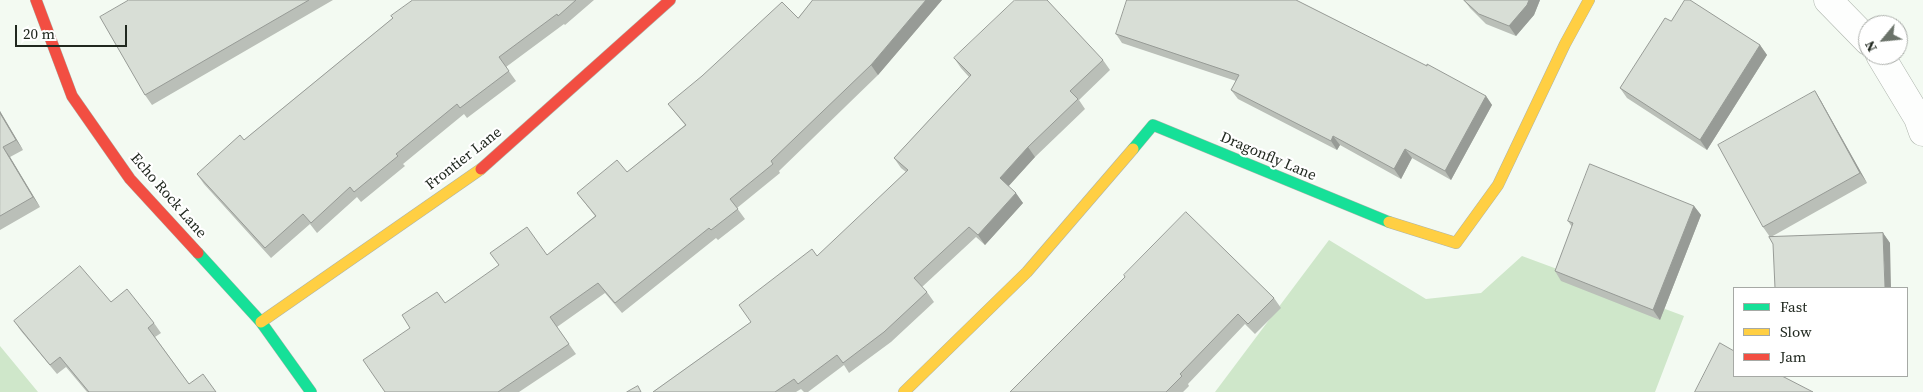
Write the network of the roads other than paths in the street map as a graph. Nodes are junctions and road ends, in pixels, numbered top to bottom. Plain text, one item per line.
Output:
1 (36, 0) edge
2 (670, 0) edge
3 (1588, 0) edge
4 (1828, 0) edge
5 (1858, 32) edge
6 (1886, 65) edge
7 (1923, 132) edge
8 (261, 322) junction
9 (311, 392) edge
10 (904, 392) edge

1 - 8 street, Echo Rock Lane
2 - 8 street, Frontier Lane
3 - 10 street, Dragonfly Lane
4 - 5 street
6 - 7 street
8 - 9 street, Echo Rock Lane

